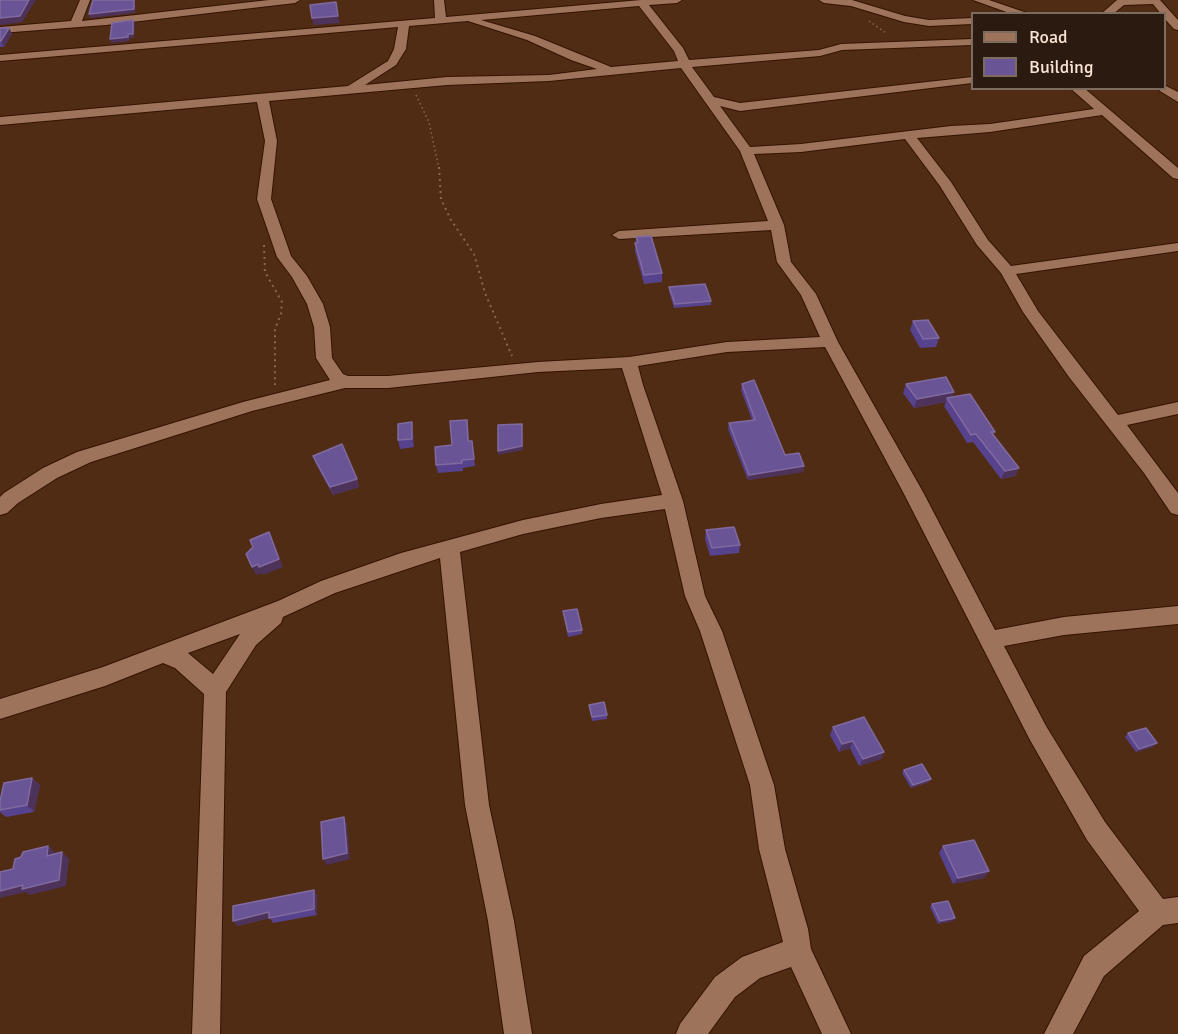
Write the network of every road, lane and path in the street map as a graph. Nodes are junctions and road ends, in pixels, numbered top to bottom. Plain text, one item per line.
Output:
1 (85, 0) edge
2 (180, 0) edge
3 (288, 0) edge
4 (439, 0) edge
5 (677, 0) edge
6 (824, 0) edge
7 (978, 0) edge
8 (1126, 1) edge
9 (1157, 2) edge
10 (642, 3) junction
11 (1176, 3) dead end
12 (547, 6) edge
13 (1017, 12) edge
14 (1109, 12) edge
15 (1166, 13) edge
16 (175, 14) junction
17 (464, 18) junction
18 (441, 21) junction
19 (971, 21) edge
20 (75, 24) junction
21 (404, 24) junction
22 (57, 25) junction
23 (1178, 28) edge
24 (0, 30) edge
25 (971, 42) edge
26 (37, 44) dead end
27 (56, 53) junction
28 (4, 58) edge
29 (685, 65) junction
30 (624, 69) junction
31 (971, 80) edge
32 (414, 85) junction
33 (345, 90) junction
34 (1078, 90) edge
35 (262, 97) junction
36 (708, 99) junction
37 (740, 107) junction
38 (1103, 111) junction
39 (0, 121) edge
40 (726, 124) junction
41 (909, 136) junction
42 (746, 151) junction
43 (1178, 176) edge
44 (777, 225) junction
45 (274, 227) junction
46 (619, 235) dead end
47 (1178, 248) edge
48 (1007, 271) junction
49 (830, 342) junction
50 (629, 362) junction
51 (329, 368) junction
52 (517, 369) junction
53 (345, 382) junction
54 (308, 390) junction
55 (274, 399) junction
56 (1178, 408) edge
57 (1115, 422) junction
58 (673, 501) junction
59 (4, 503) edge
60 (1178, 508) edge
61 (449, 548) junction
62 (285, 607) junction
63 (1178, 615) edge
64 (989, 640) junction
65 (163, 654) junction
66 (215, 690) junction
67 (0, 709) edge
68 (1168, 911) edge
69 (798, 951) junction
70 (206, 1034) edge
71 (518, 1034) edge
72 (690, 1034) edge
73 (837, 1034) edge
74 (1059, 1034) edge

1 - 20 street
2 - 16 street
3 - 16 street
4 - 18 street
5 - 10 street
6 - 19 street
7 - 13 street
8 - 9 street
8 - 14 street
9 - 11 street
10 - 12 street
10 - 29 street
12 - 17 street
15 - 23 street
16 - 20 street
17 - 18 street
17 - 30 street
18 - 21 street
20 - 22 street
21 - 27 street
21 - 33 street
22 - 24 street
22 - 27 street
25 - 29 street
26 - 28 street
27 - 28 street
29 - 30 street
29 - 36 street
30 - 32 street
31 - 37 street
32 - 33 street
32 - 52 path
33 - 35 street
34 - 38 street
35 - 39 street
35 - 45 street
36 - 37 street
36 - 40 street
37 - 40 street
38 - 41 street
38 - 43 street
40 - 42 street
41 - 42 street
41 - 48 street
42 - 44 street
44 - 46 street
44 - 49 street
45 - 51 street
45 - 55 path
47 - 48 street
48 - 57 street
49 - 50 street
49 - 64 street
50 - 52 street
50 - 58 street
51 - 53 street
51 - 54 street
52 - 53 street
53 - 54 street
54 - 55 street
55 - 59 street
56 - 57 street
57 - 60 street
58 - 61 street
58 - 69 street
61 - 62 street
61 - 71 street
62 - 65 street
62 - 66 street
63 - 64 street
64 - 68 street
65 - 66 street
65 - 67 street
66 - 70 street
68 - 74 street
69 - 72 street
69 - 73 street

